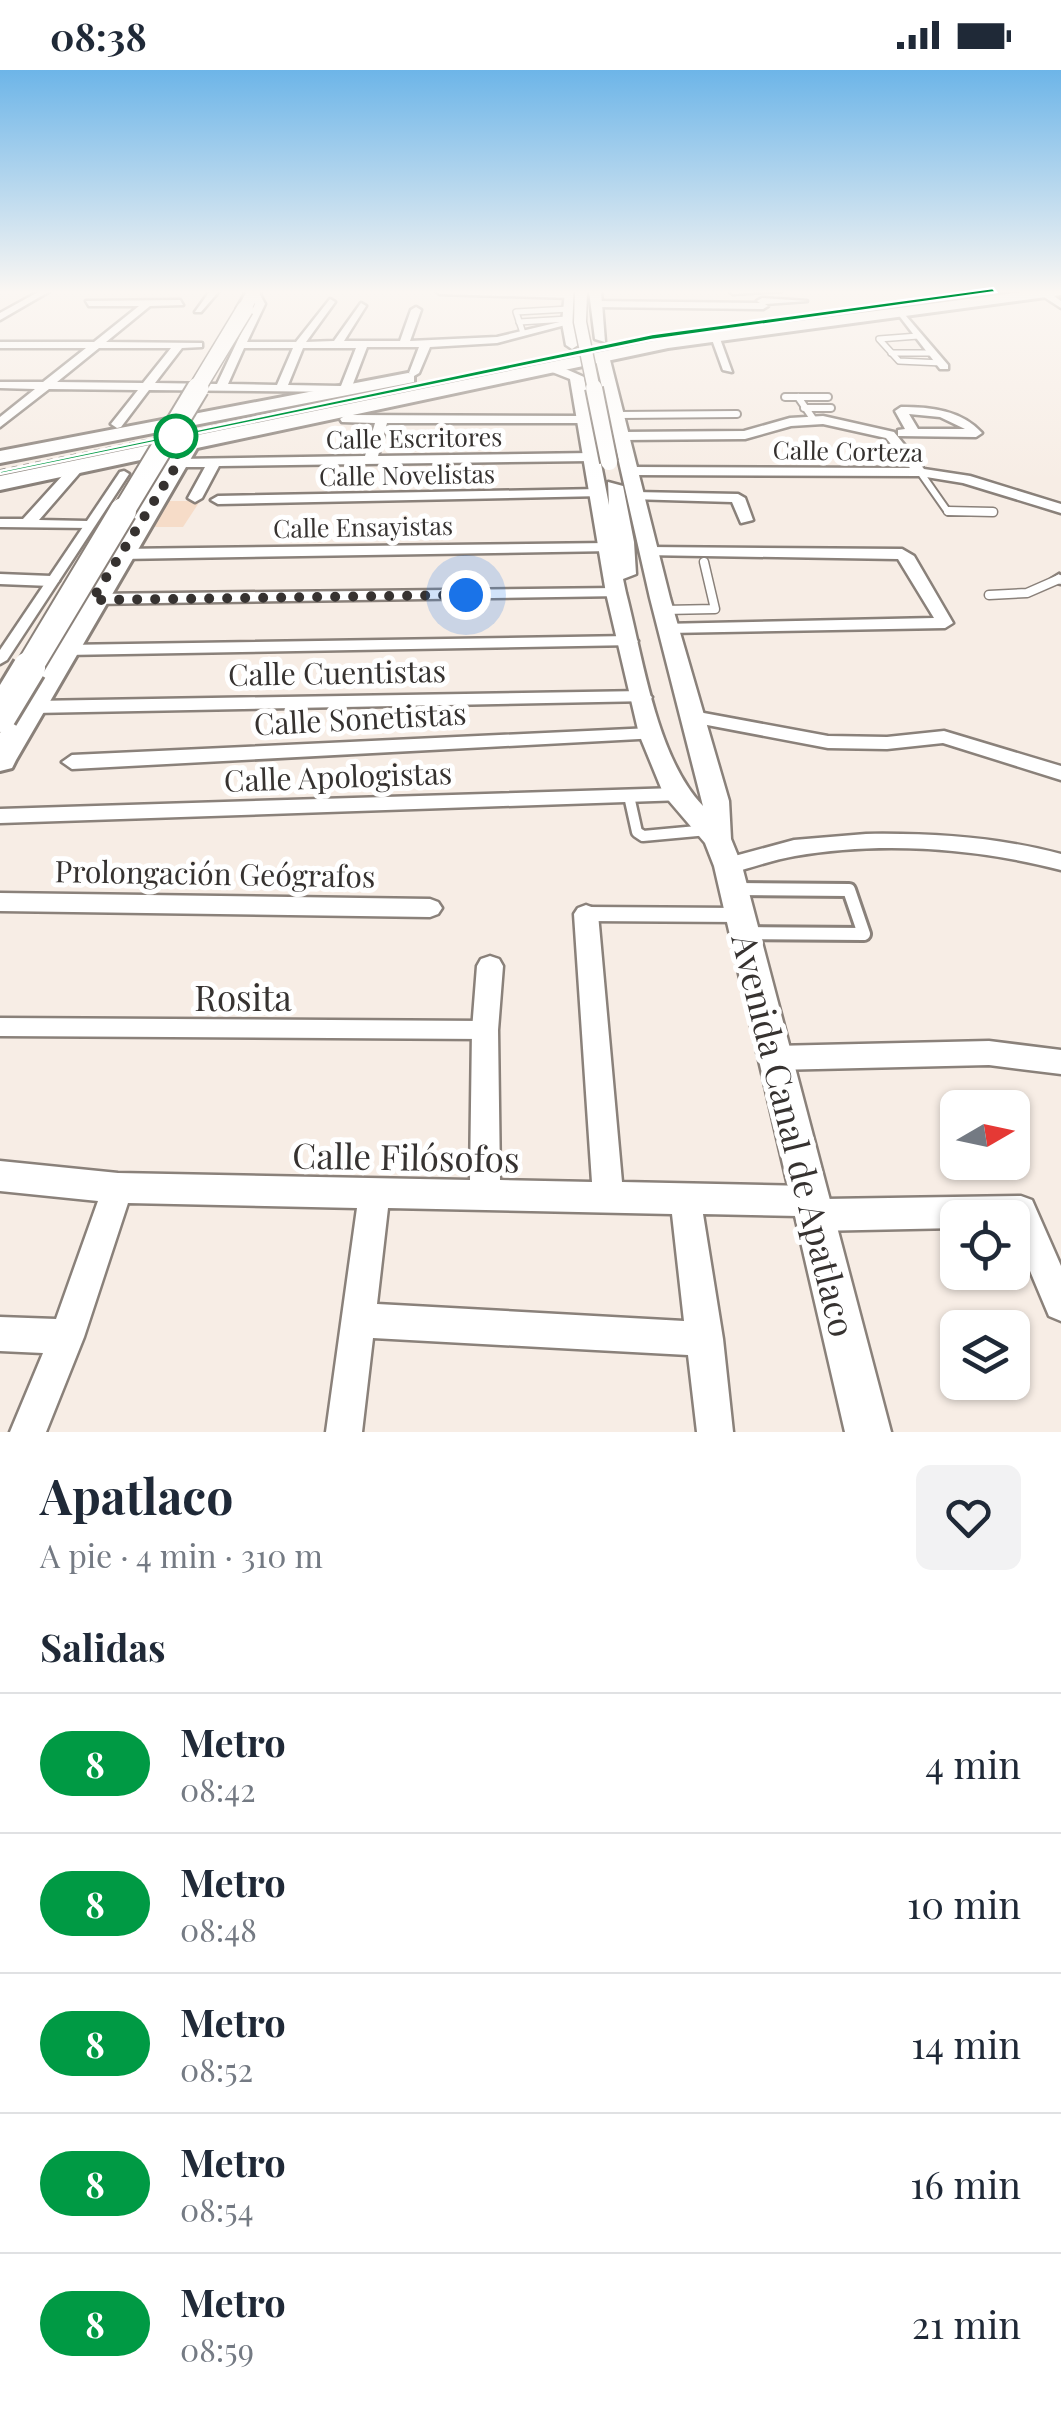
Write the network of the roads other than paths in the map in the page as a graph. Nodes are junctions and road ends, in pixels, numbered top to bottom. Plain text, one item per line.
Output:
1 (86, 355) edge
2 (171, 355) edge
3 (217, 355) edge
4 (237, 355) edge
5 (295, 355) edge
6 (359, 355) edge
7 (421, 355) edge
8 (464, 355) edge
9 (565, 355) edge
10 (585, 355) edge
11 (604, 355) edge
12 (722, 355) edge
13 (892, 355) edge
14 (934, 355) edge
15 (943, 365) joint
16 (552, 367) junction
17 (728, 370) dead end
18 (414, 372) dead end
19 (610, 384) junction
20 (0, 386) edge
21 (48, 386) junction
22 (144, 386) junction
23 (579, 386) junction
24 (221, 387) junction
25 (281, 388) junction
26 (345, 388) junction
27 (785, 397) dead end
28 (798, 397) junction
29 (828, 398) dead end
30 (804, 408) junction
31 (831, 408) dead end
32 (618, 414) junction
33 (738, 414) dead end
34 (346, 419) joint
35 (382, 419) junction
36 (312, 420) junction
37 (586, 420) junction
38 (814, 420) junction
39 (0, 423) edge
40 (116, 424) dead end
41 (912, 432) junction
42 (890, 435) junction
43 (622, 436) junction
44 (183, 454) junction
45 (0, 457) edge
46 (370, 460) junction
47 (600, 460) junction
48 (214, 463) junction
49 (77, 468) junction
50 (629, 471) junction
51 (920, 472) junction
52 (124, 474) dead end
53 (0, 483) edge
54 (598, 494) junction
55 (635, 496) junction
56 (195, 498) dead end
57 (218, 500) dead end
58 (1061, 509) edge
59 (993, 512) dead end
60 (746, 520) dead end
61 (0, 523) edge
62 (27, 524) junction
63 (87, 526) junction
64 (617, 545) junction
65 (648, 552) junction
66 (120, 554) junction
67 (704, 562) dead end
68 (1060, 579) edge
69 (0, 580) edge
70 (51, 581) junction
71 (616, 593) junction
72 (989, 595) dead end
73 (92, 600) junction
74 (622, 617) junction
75 (666, 620) junction
76 (629, 641) junction
77 (64, 650) junction
78 (0, 660) edge
79 (642, 697) junction
80 (32, 707) junction
81 (0, 716) edge
82 (693, 717) junction
83 (654, 741) junction
84 (699, 746) junction
85 (0, 760) edge
86 (72, 762) dead end
87 (1061, 772) edge
88 (677, 795) junction
89 (630, 796) junction
90 (0, 816) edge
91 (1061, 862) edge
92 (729, 879) junction
93 (0, 902) edge
94 (430, 908) dead end
95 (586, 914) joint
96 (490, 966) dead end
97 (0, 1027) edge
98 (485, 1030) junction
99 (774, 1058) junction
100 (1061, 1062) edge
101 (0, 1176) edge
102 (118, 1188) junction
103 (374, 1193) junction
104 (608, 1195) junction
105 (485, 1196) junction
106 (686, 1200) junction
107 (812, 1208) junction
108 (1061, 1304) edge
109 (358, 1320) junction
110 (0, 1334) edge
111 (67, 1337) junction
112 (706, 1340) junction
113 (870, 1430) edge
114 (28, 1432) edge
115 (344, 1432) edge
116 (715, 1432) edge

1 - 21 street
2 - 22 street
3 - 81 main road, bridge
4 - 24 street
5 - 25 street
6 - 26 street
7 - 18 street
8 - 26 main road
9 - 16 main road
10 - 47 street, bridge
11 - 19 street, Avenida Canal de Apatlaco
12 - 17 street
13 - 15 lane
14 - 15 street
16 - 23 street
16 - 36 main road
19 - 23 street
19 - 32 street, Avenida Canal de Apatlaco
20 - 21 street
21 - 22 street
21 - 39 street
22 - 24 street
22 - 40 street
23 - 37 street, Avenida Canal de Apatlaco
24 - 25 street
25 - 26 street
26 - 45 main road
27 - 28 lane
28 - 29 lane
28 - 30 lane
30 - 31 lane
30 - 38 lane
32 - 33 lane
32 - 43 street, Avenida Canal de Apatlaco
34 - 35 street
34 - 36 street
35 - 37 street
35 - 46 street
36 - 44 main road
37 - 47 street, Avenida Canal de Apatlaco
38 - 42 street
38 - 43 street
41 - 41 street
41 - 42 street
42 - 51 street
43 - 50 street, Avenida Canal de Apatlaco
44 - 48 street, Calle Escritores
44 - 49 main road
44 - 66 main road
46 - 47 street, Calle Escritores
46 - 48 street, Calle Escritores
47 - 54 street, Avenida Canal de Apatlaco
47 - 64 street
48 - 56 street
49 - 53 main road
49 - 62 street
50 - 51 street, Calle Corteza
50 - 55 street, Avenida Canal de Apatlaco
51 - 58 street, Calle Corteza
51 - 59 lane
52 - 63 street
54 - 57 street, Calle Novelistas
54 - 64 street, Avenida Canal de Apatlaco
55 - 60 street
55 - 65 street, Avenida Canal de Apatlaco
61 - 62 street
62 - 63 street
63 - 70 street
64 - 66 street, Calle Ensayistas
64 - 71 street, Avenida Canal de Apatlaco
64 - 74 street
64 - 75 street
65 - 75 street, Avenida Canal de Apatlaco
65 - 75 street
66 - 73 main road
67 - 75 lane
68 - 72 lane
69 - 70 street
70 - 78 street
71 - 73 street
71 - 74 street, Avenida Canal de Apatlaco
73 - 77 main road
74 - 76 street, Avenida Canal de Apatlaco
75 - 82 street, Avenida Canal de Apatlaco
76 - 77 street
76 - 79 street, Avenida Canal de Apatlaco
77 - 80 main road
79 - 80 street, Calle Cuentistas
79 - 83 street, Avenida Canal de Apatlaco
80 - 85 main road
82 - 84 street, Avenida Canal de Apatlaco
82 - 87 street
83 - 84 street
83 - 86 street, Calle Sonetistas
83 - 88 street, Avenida Canal de Apatlaco
84 - 92 street, Avenida Canal de Apatlaco
88 - 89 street, Calle Apologistas
88 - 92 street, Avenida Canal de Apatlaco
89 - 90 street, Calle Apologistas
89 - 92 lane
91 - 92 street
92 - 92 lane
92 - 95 street
92 - 99 street, Avenida Canal de Apatlaco
93 - 94 street, Prolongación Geógrafos
95 - 104 street
96 - 98 street
97 - 98 street, Rosita
98 - 105 street
99 - 100 street
99 - 107 street, Avenida Canal de Apatlaco
101 - 102 street, Calle Filósofos
102 - 103 street, Calle Filósofos
102 - 111 street
103 - 105 street, Calle Filósofos
103 - 109 street
104 - 105 street, Calle Filósofos
104 - 106 street, Calle Filósofos
106 - 107 street, Calle Filósofos
106 - 112 street
107 - 108 street, Calle Filósofos
107 - 113 street, Avenida Canal de Apatlaco
109 - 112 street
109 - 115 street
110 - 111 street
111 - 114 street
112 - 116 street

